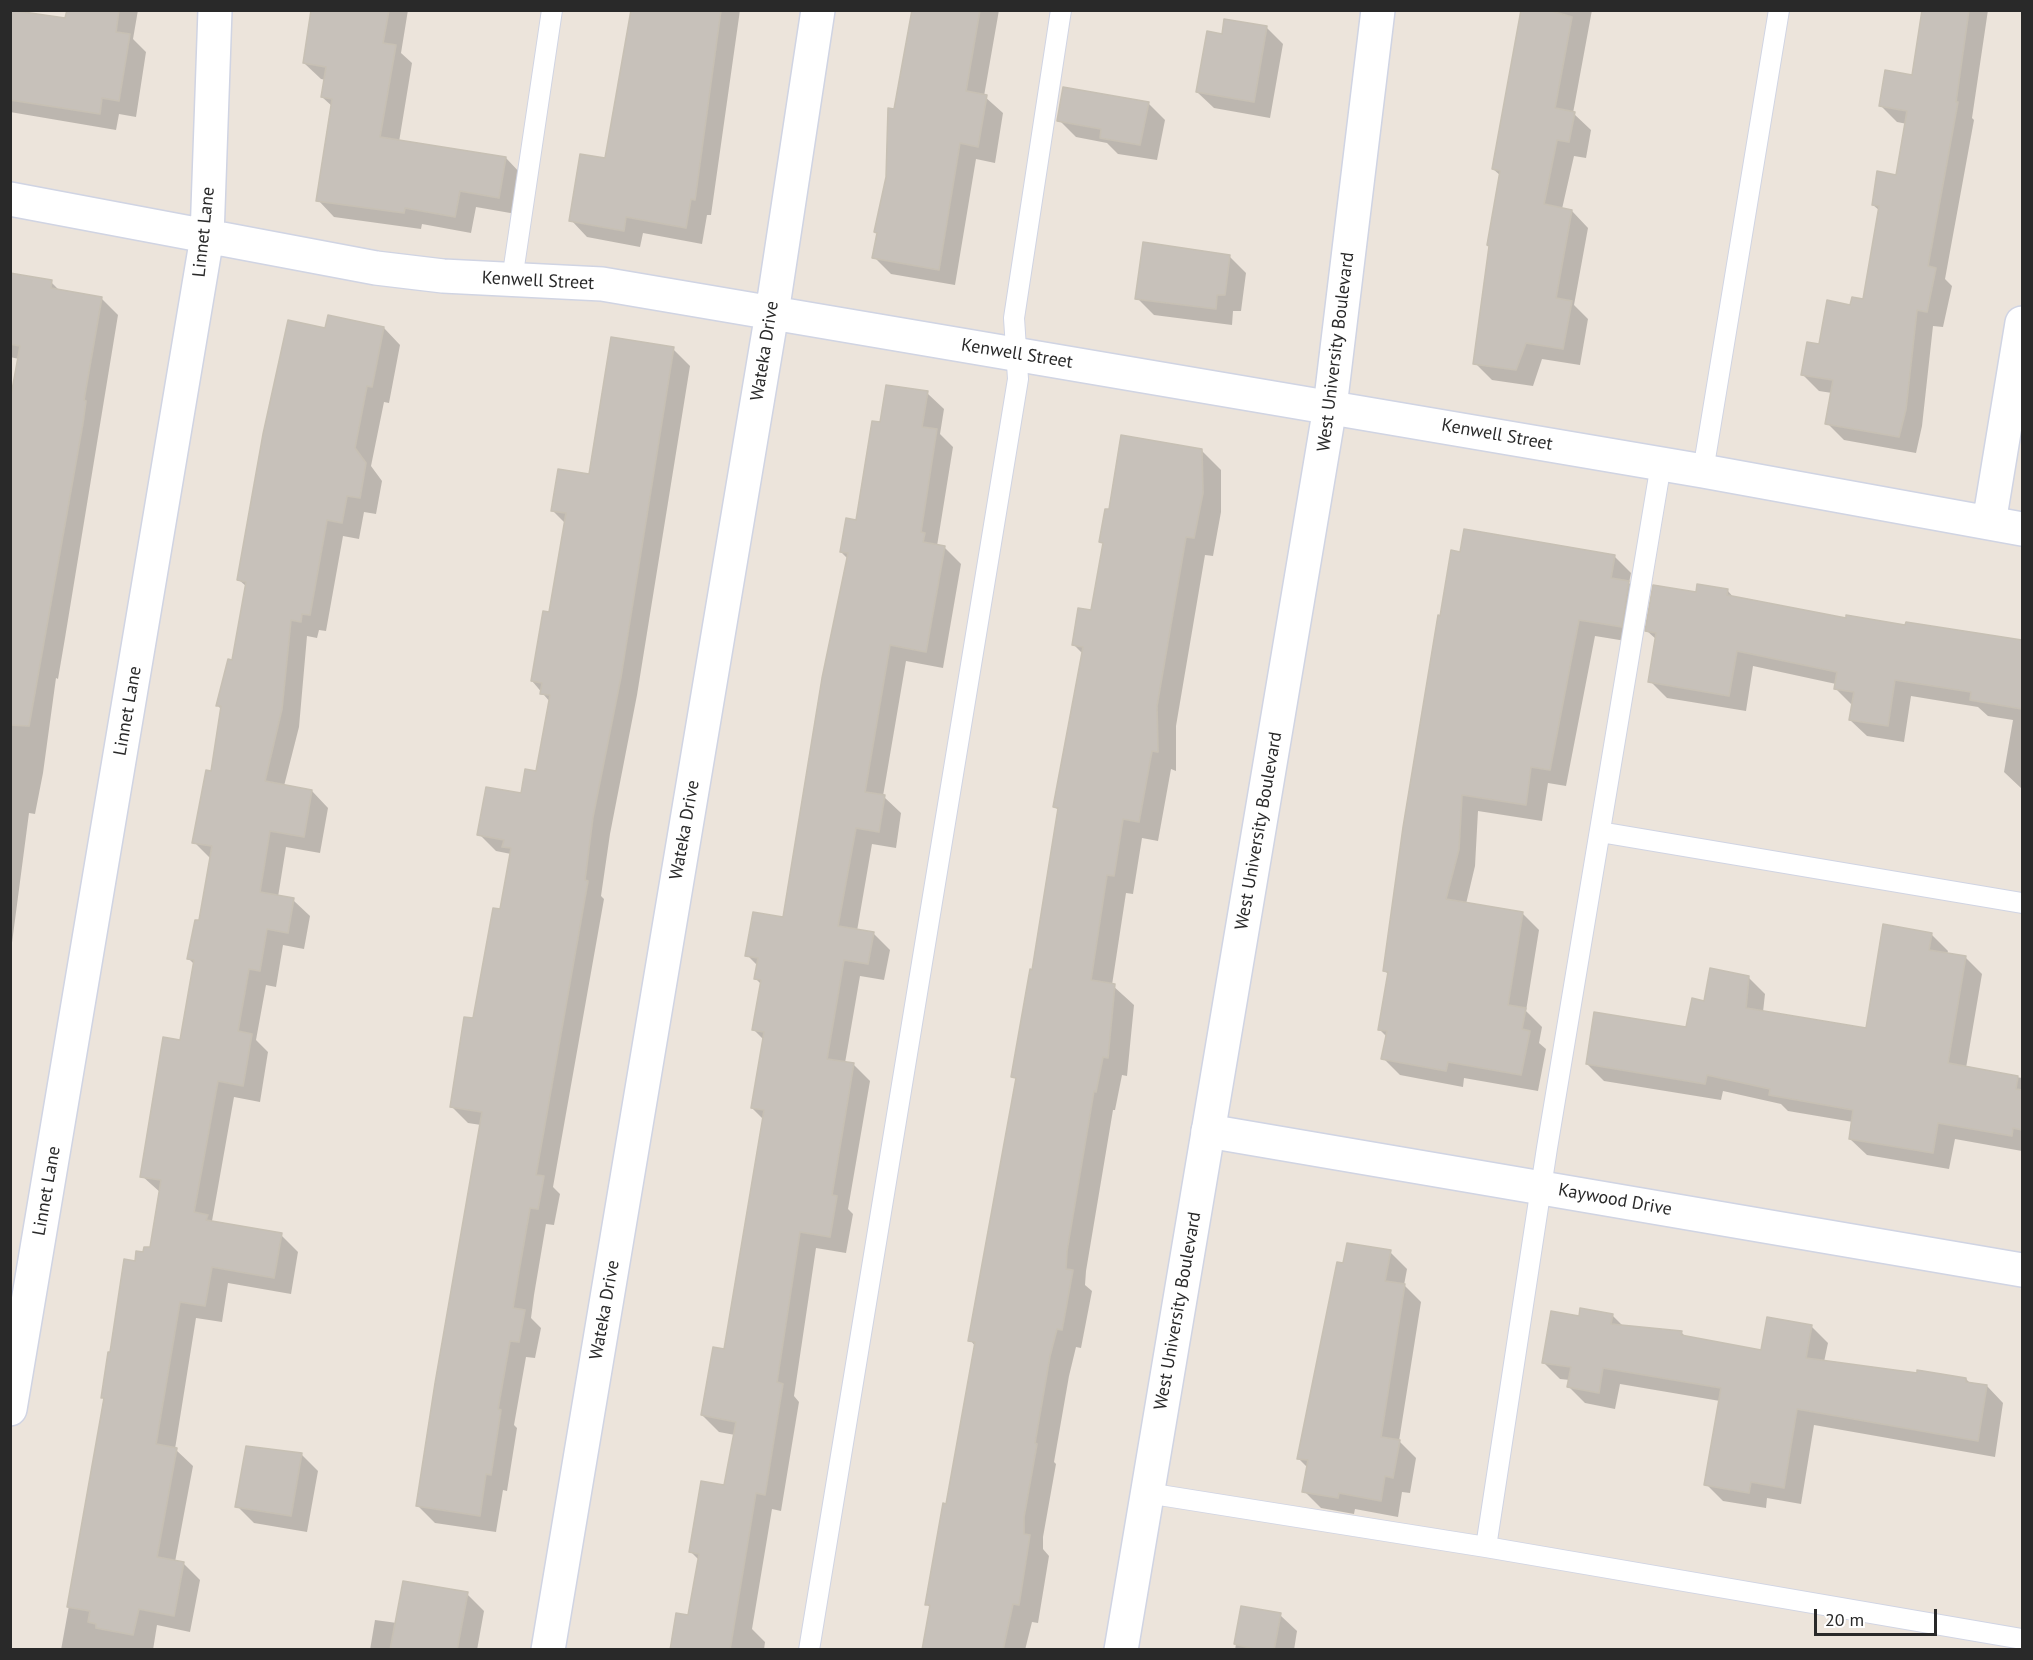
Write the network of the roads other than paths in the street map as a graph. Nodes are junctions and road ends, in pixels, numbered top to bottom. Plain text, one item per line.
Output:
1 (215, 10) edge
2 (552, 10) edge
3 (818, 10) edge
4 (1061, 10) edge
5 (1378, 10) edge
6 (1779, 10) edge
7 (10, 199) edge
8 (207, 237) junction
9 (512, 280) junction
10 (772, 313) junction
11 (2022, 323) edge
12 (1016, 354) junction
13 (1330, 407) junction
14 (1661, 464) junction
15 (1703, 471) junction
16 (1989, 523) junction
17 (2022, 529) edge
18 (1600, 832) junction
19 (2022, 903) edge
20 (1208, 1131) junction
21 (1541, 1188) junction
22 (2022, 1270) edge
23 (10, 1409) edge
24 (1146, 1493) junction
25 (1486, 1547) junction
26 (2022, 1639) edge
27 (548, 1650) edge
28 (809, 1650) edge
29 (1121, 1650) edge

1 - 8 street, Linnet Lane
2 - 9 lane
3 - 10 street, Wateka Drive
4 - 12 lane
5 - 13 street, West University Boulevard
6 - 15 lane
7 - 8 street, Kenwell Street
8 - 9 street, Kenwell Street
8 - 23 street, Linnet Lane
9 - 10 street, Kenwell Street
10 - 12 street, Kenwell Street
10 - 27 street, Wateka Drive
11 - 16 street
12 - 13 street, Kenwell Street
12 - 28 lane
13 - 14 street, Kenwell Street
13 - 20 street, West University Boulevard
14 - 15 street, Kenwell Street
14 - 18 lane
15 - 16 street, Kenwell Street
16 - 17 street, Kenwell Street
18 - 19 lane
18 - 21 lane
20 - 21 street, Kaywood Drive
20 - 24 street, West University Boulevard
21 - 22 street, Kaywood Drive
21 - 25 lane
24 - 25 lane
24 - 29 street, West University Boulevard
25 - 26 lane

